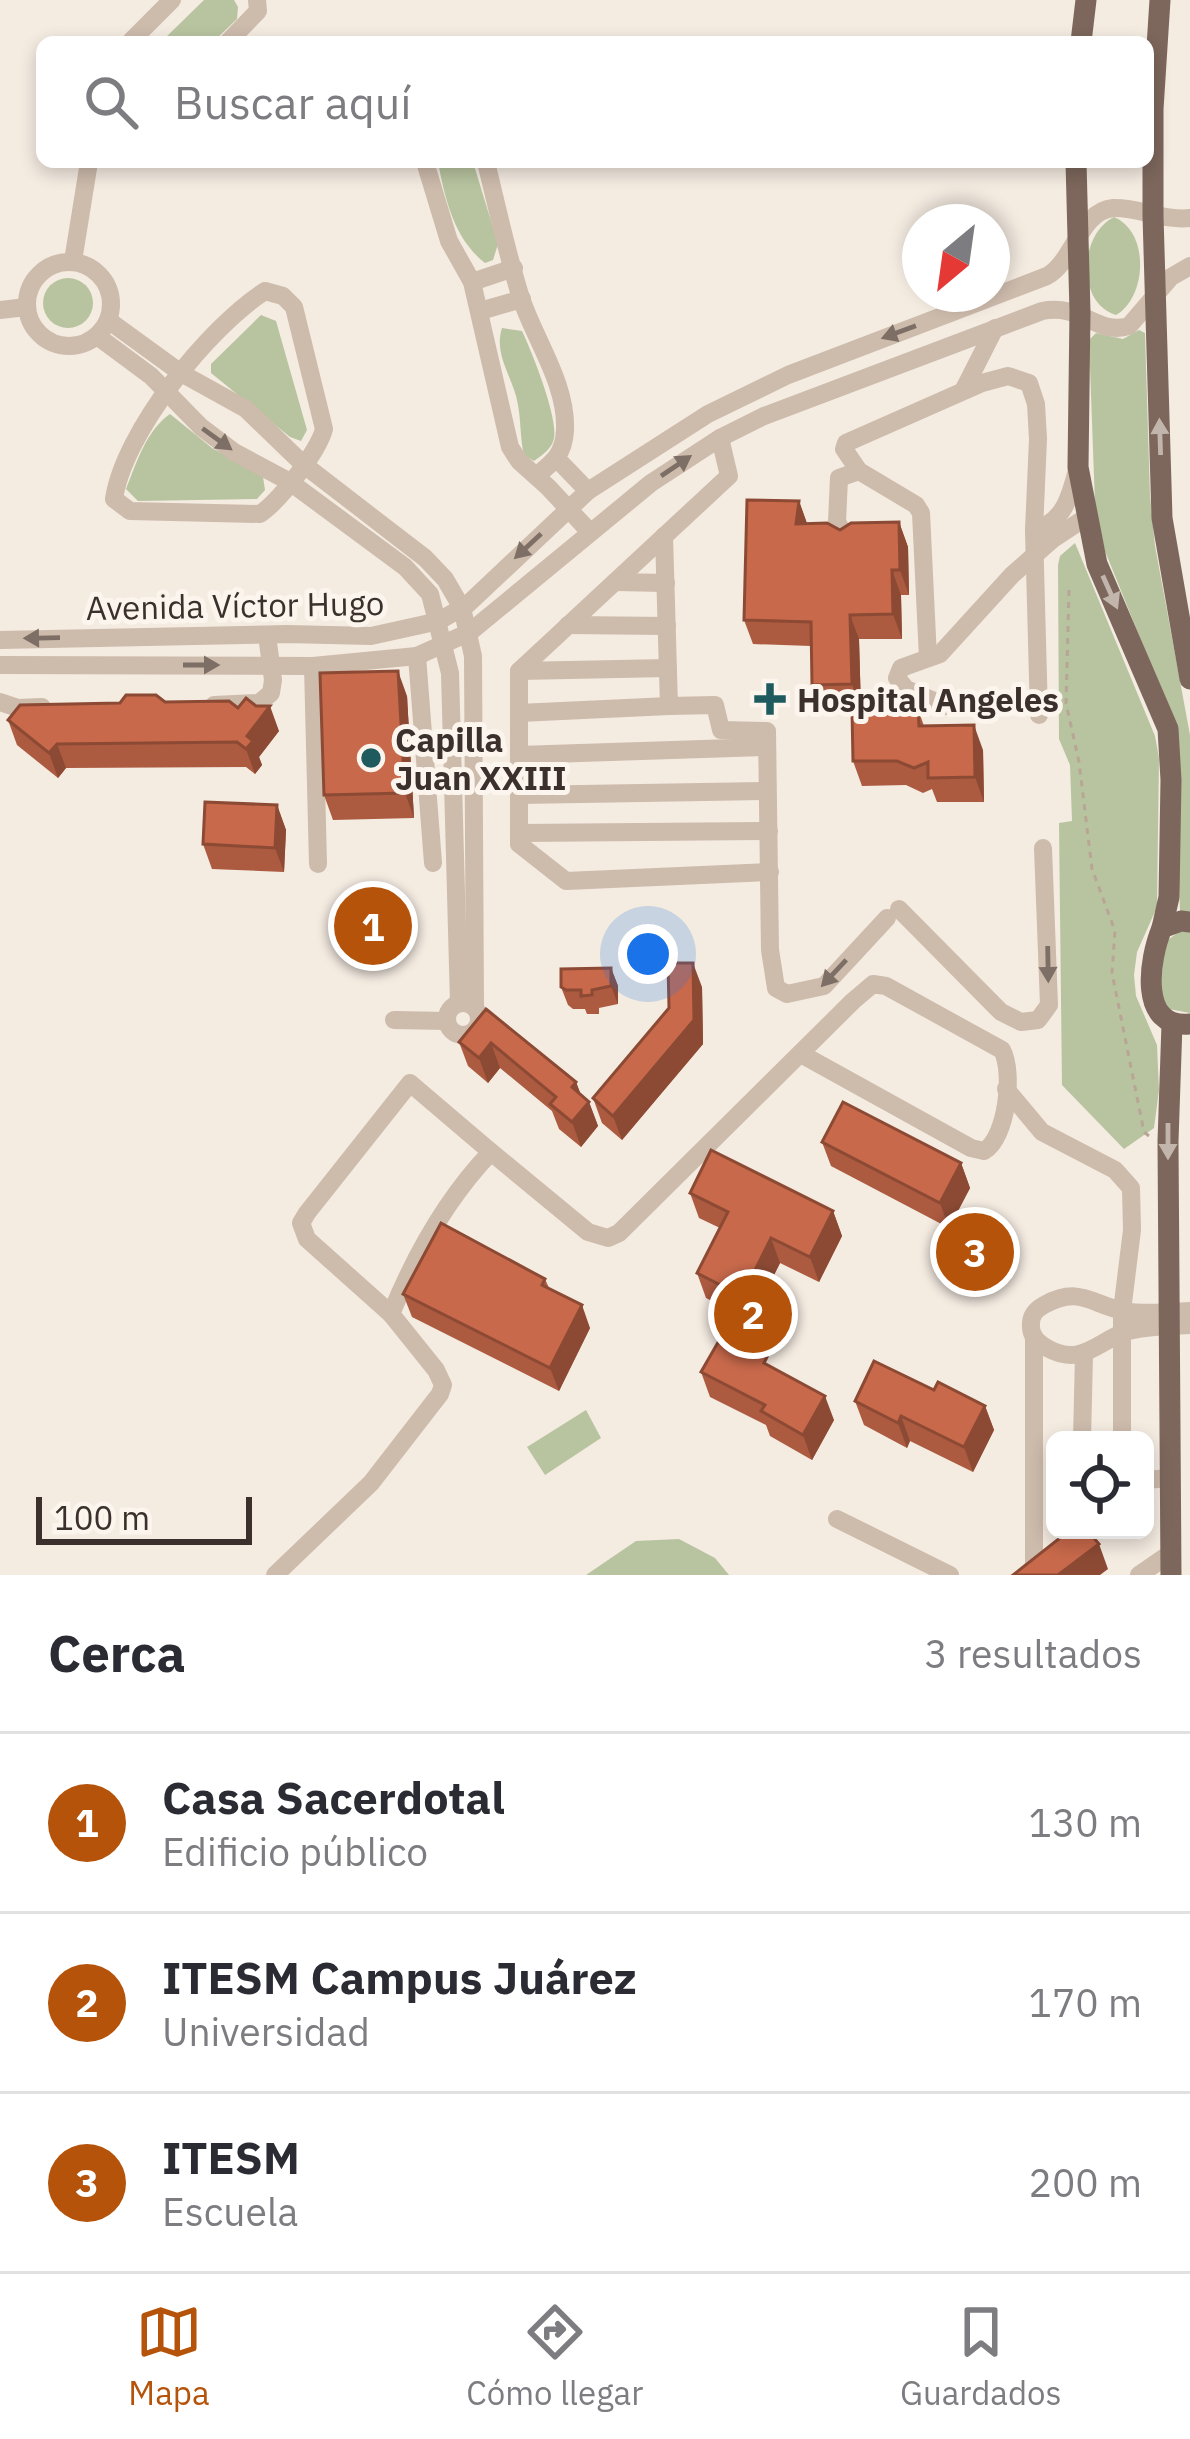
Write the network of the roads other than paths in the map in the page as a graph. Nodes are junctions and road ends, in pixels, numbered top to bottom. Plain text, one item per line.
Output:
1 (172, 0) edge
2 (257, 0) edge
3 (1086, 0) edge
4 (1160, 0) edge
5 (136, 36) edge
6 (234, 36) edge
7 (1082, 36) edge
8 (1154, 93) edge
9 (89, 168) edge
10 (427, 168) edge
11 (488, 168) edge
12 (1076, 168) edge
13 (1153, 168) edge
14 (1153, 216) junction
15 (1190, 218) edge
16 (1076, 245) junction
17 (73, 261) junction
18 (1190, 266) edge
19 (514, 268) junction
20 (472, 282) junction
21 (1154, 298) junction
22 (522, 299) junction
23 (26, 308) junction
24 (0, 310) edge
25 (480, 311) junction
26 (1080, 312) junction
27 (1002, 325) junction
28 (103, 328) junction
29 (181, 373) junction
30 (973, 387) junction
31 (751, 390) junction
32 (167, 392) junction
33 (764, 416) junction
34 (720, 437) junction
35 (558, 460) junction
36 (303, 464) junction
37 (1078, 467) junction
38 (859, 471) junction
39 (536, 475) junction
40 (290, 482) junction
41 (588, 491) junction
42 (568, 508) junction
43 (1085, 518) junction
44 (1034, 530) junction
45 (589, 531) junction
46 (664, 536) junction
47 (402, 538) junction
48 (848, 541) edge
49 (388, 556) junction
50 (1036, 556) junction
51 (615, 582) junction
52 (665, 583) junction
53 (462, 608) junction
54 (439, 621) junction
55 (568, 626) junction
56 (667, 626) junction
57 (470, 632) junction
58 (277, 635) junction
59 (370, 636) junction
60 (1186, 639) edge
61 (0, 640) edge
62 (445, 646) junction
63 (417, 656) junction
64 (928, 658) junction
65 (371, 663) junction
66 (0, 665) edge
67 (279, 665) junction
68 (314, 666) junction
69 (668, 668) junction
70 (519, 671) junction
71 (1190, 679) edge
72 (473, 700) junction
73 (0, 702) edge
74 (452, 702) junction
75 (202, 705) edge
76 (669, 706) junction
77 (946, 706) dead end
78 (64, 707) edge
79 (519, 713) junction
80 (1039, 716) dead end
81 (766, 747) junction
82 (519, 755) junction
83 (766, 791) junction
84 (519, 795) junction
85 (769, 831) junction
86 (519, 833) junction
87 (462, 835) junction
88 (1043, 848) dead end
89 (433, 863) dead end
90 (318, 864) dead end
91 (770, 872) junction
92 (1190, 922) edge
93 (1162, 928) junction
94 (467, 1005) junction
95 (394, 1020) dead end
96 (447, 1021) junction
97 (1181, 1024) edge
98 (801, 1054) junction
99 (1006, 1089) junction
100 (491, 1152) junction
101 (1122, 1311) junction
102 (391, 1314) junction
103 (1180, 1318) edge
104 (1123, 1333) junction
105 (1034, 1338) junction
106 (1084, 1354) junction
107 (1082, 1431) edge
108 (1122, 1431) edge
109 (1180, 1441) edge
110 (1170, 1478) junction
111 (1154, 1479) edge
112 (837, 1519) dead end
113 (297, 1555) junction
114 (912, 1557) junction
115 (1172, 1564) edge
116 (1036, 1566) edge
117 (943, 1574) edge
118 (275, 1575) edge
119 (308, 1575) edge
120 (898, 1575) edge
121 (1138, 1575) edge

1 - 5 street
2 - 6 street
3 - 7 main road
4 - 8 main road
9 - 17 street
10 - 20 street
11 - 19 street
12 - 16 main road
13 - 14 main road
14 - 15 street
14 - 16 street
14 - 21 main road
16 - 26 main road
16 -> 31 street, Avenida Víctor Hugo
17 - 23 street
17 - 28 street
18 - 21 street
19 - 20 street
19 - 22 street
20 - 25 street
21 - 26 street
60 -> 21 main road
22 - 25 street
22 - 35 street
23 - 24 street
23 - 28 street
25 - 39 street
26 - 27 street, Avenida Víctor Hugo
26 - 37 main road
27 - 30 street
27 - 33 street, Avenida Víctor Hugo
28 - 29 street
28 - 32 street
29 - 32 street
29 - 36 street
29 - 36 street
30 - 38 street
30 - 44 street
31 - 33 street
31 - 41 street, Avenida Víctor Hugo
32 -> 40 street
32 - 40 street
33 - 34 street, Avenida Víctor Hugo
45 -> 34 street, Avenida Víctor Hugo
34 - 46 street
35 - 39 street
35 - 41 street
36 - 40 street
36 - 47 street
37 - 43 main road
37 - 44 street
38 - 48 street
38 - 64 street
39 - 42 street
40 - 49 street
41 - 42 street, Avenida Víctor Hugo
42 - 45 street
42 -> 53 street, Avenida Víctor Hugo
43 - 50 street
43 -> 93 main road
44 - 50 street
45 - 57 street, Avenida Víctor Hugo
46 - 51 street
46 - 52 street
47 - 49 street
47 - 53 street
49 - 54 street
50 - 64 street
50 - 80 street
51 - 52 street
51 - 55 street
52 - 56 street
53 - 54 street, Avenida Víctor Hugo
53 - 57 street
54 - 59 street, Avenida Víctor Hugo
54 - 62 street
55 - 56 street
55 - 70 street
56 - 69 street
57 - 62 street, Avenida Víctor Hugo
57 - 72 street
58 - 59 street, Avenida Víctor Hugo
58 -> 61 street, Avenida Víctor Hugo
58 - 67 street
59 - 65 street
60 - 71 main road
62 - 63 street, Avenida Víctor Hugo
62 - 74 street
63 - 65 street, Avenida Víctor Hugo
63 - 89 street
64 - 77 street
65 - 68 street, Avenida Víctor Hugo
66 -> 67 street, Avenida Víctor Hugo
67 - 68 street, Avenida Víctor Hugo
67 - 75 street
68 - 90 street
69 - 70 street
69 - 76 street
70 - 79 street
72 - 74 street
72 - 87 street
73 - 78 street
74 - 87 street
76 - 79 street
76 - 81 street
79 - 82 street
81 - 82 street
81 - 83 street
82 - 84 street
83 - 84 street
83 - 85 street
84 - 86 street
85 - 86 street
85 - 91 street
86 - 91 street
87 - 94 street
88 -> 91 street
92 - 93 main road
93 - 97 main road
94 - 96 street
94 - 96 street
95 - 96 street
97 -> 103 main road
98 - 99 street
98 - 99 street
98 - 100 street
99 - 101 street
100 - 102 street
100 - 102 street
101 - 103 street
101 - 104 street
101 - 105 street
102 - 113 street
103 - 104 street
103 - 109 main road
104 - 106 street
104 - 108 street
105 - 106 street
105 - 116 street
106 - 107 street
109 - 110 main road
110 - 111 street
110 - 115 main road
112 - 114 street
113 - 118 street
113 - 119 street
114 - 117 street
114 - 120 street
115 - 121 street

